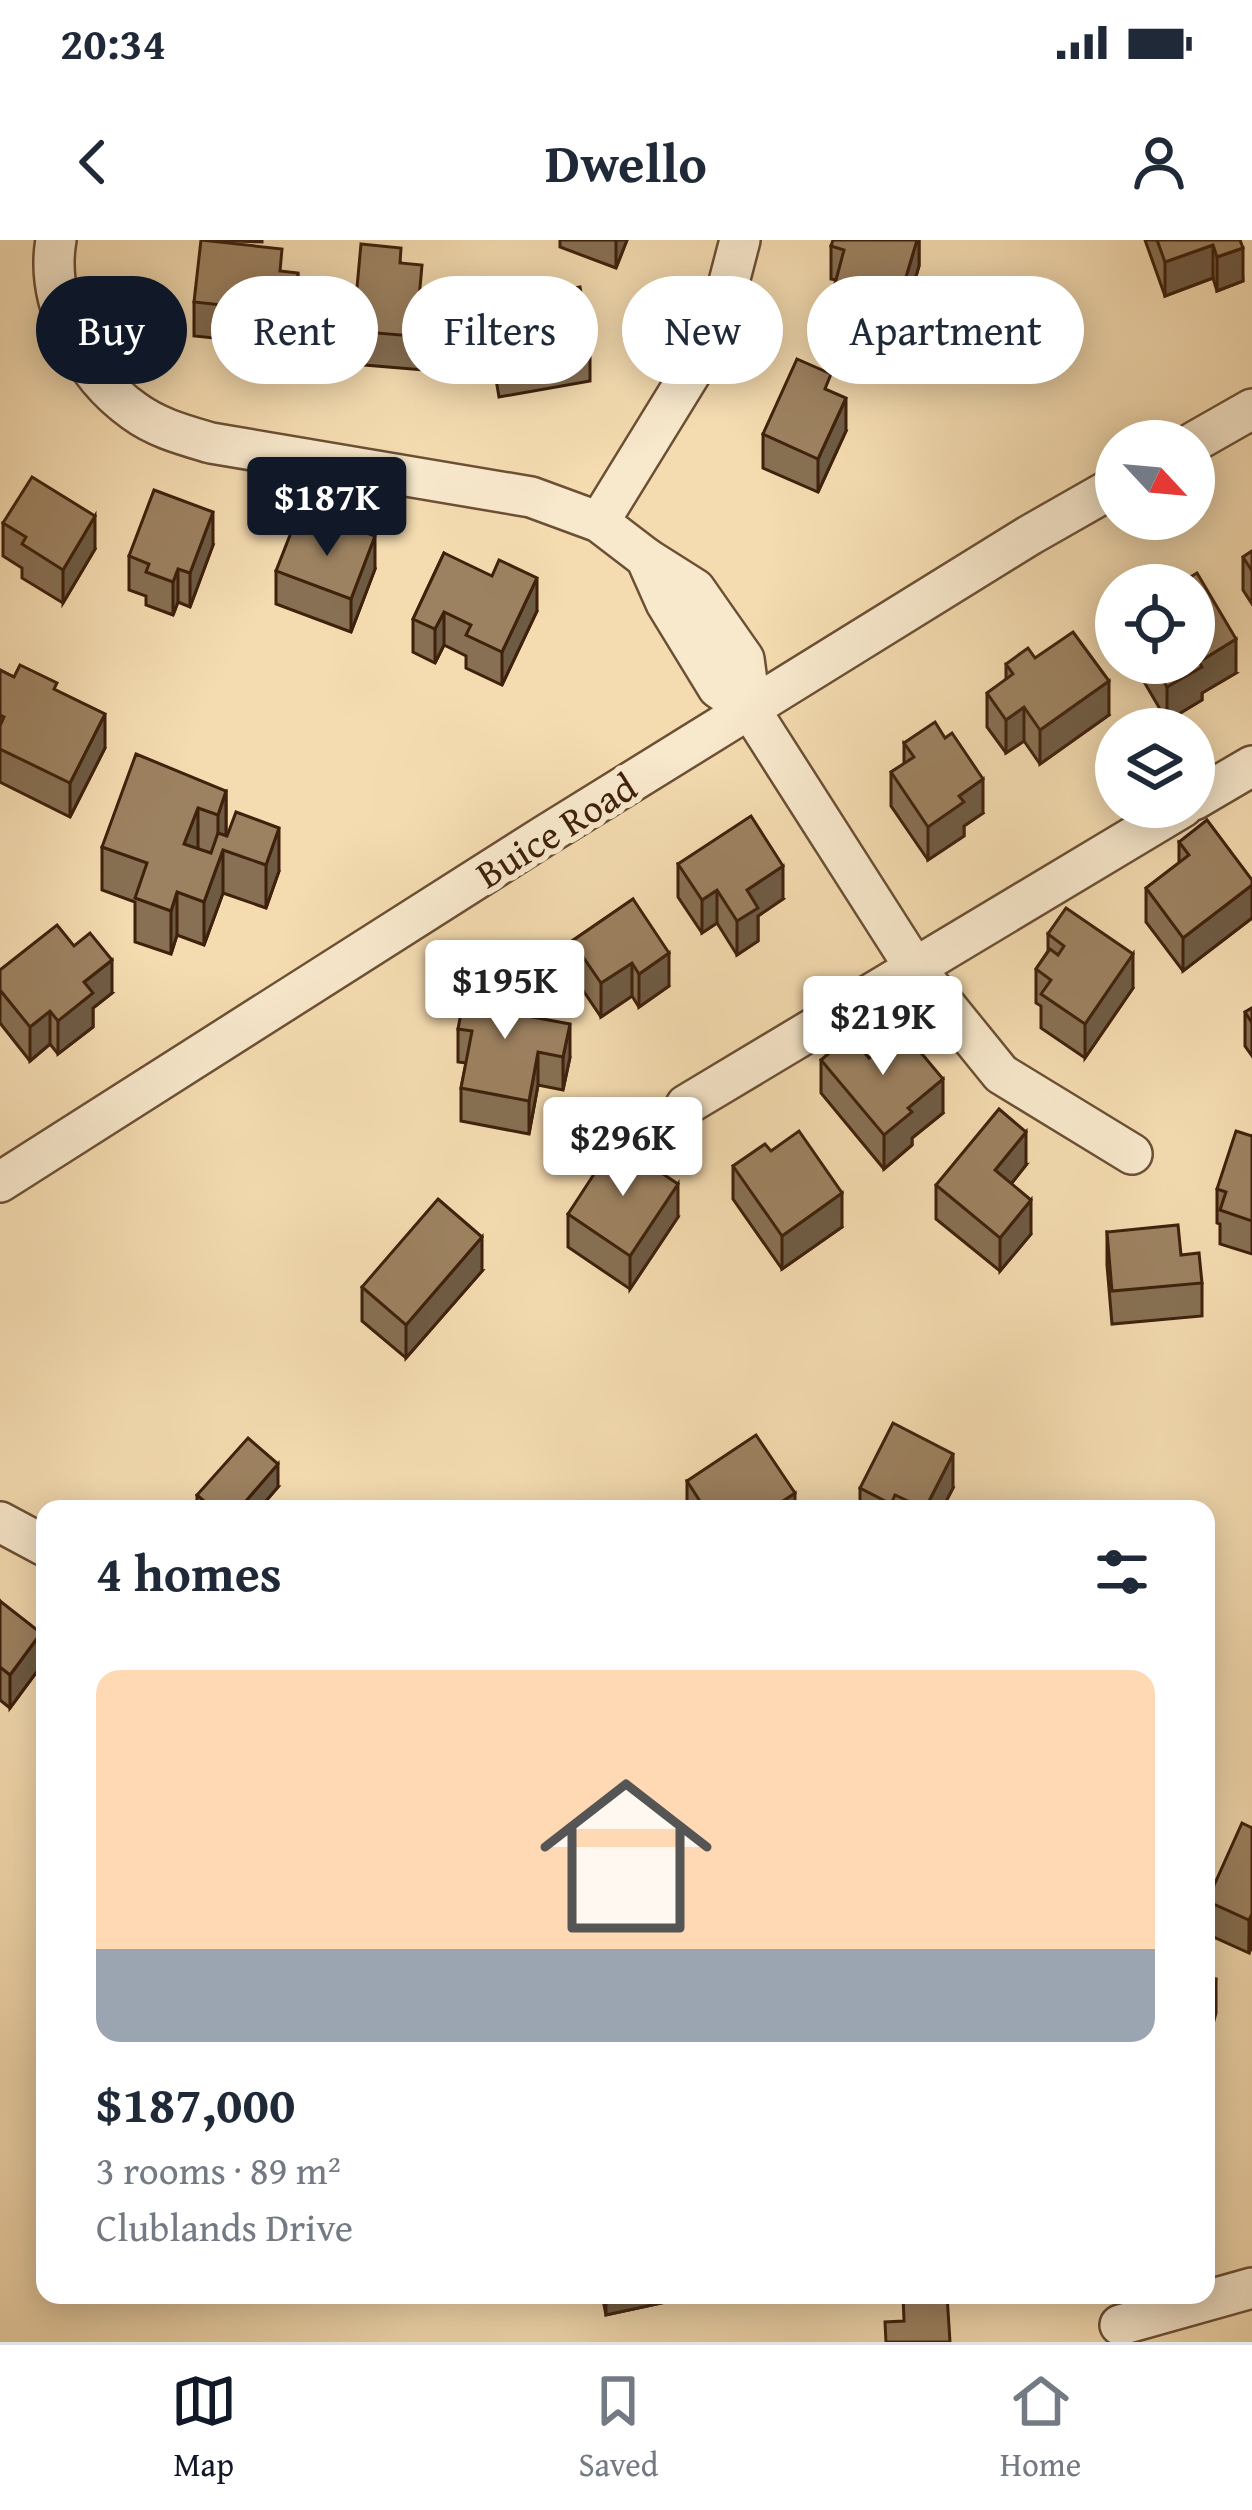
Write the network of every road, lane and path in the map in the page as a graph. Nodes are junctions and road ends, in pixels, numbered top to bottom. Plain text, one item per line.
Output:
1 (56, 240) edge
2 (740, 240) edge
3 (1252, 409) edge
4 (1215, 430) edge
5 (1095, 498) edge
6 (599, 522) junction
7 (751, 711) junction
8 (1252, 766) edge
9 (1215, 788) edge
10 (1148, 828) edge
11 (915, 968) junction
12 (686, 1106) dead end
13 (1132, 1154) dead end
14 (0, 1182) edge
15 (0, 1522) edge
16 (36, 1541) edge
17 (1252, 2288) edge
18 (1215, 2299) edge
19 (1196, 2304) edge
20 (1120, 2326) dead end

1 - 6 street
2 - 6 street
3 - 4 street
5 - 7 street, Buice Road
6 - 7 street
7 - 11 street
7 - 14 street, Buice Road
8 - 9 street
10 - 11 street
11 - 12 street
11 - 13 street
15 - 16 street
17 - 18 street
19 - 20 street

